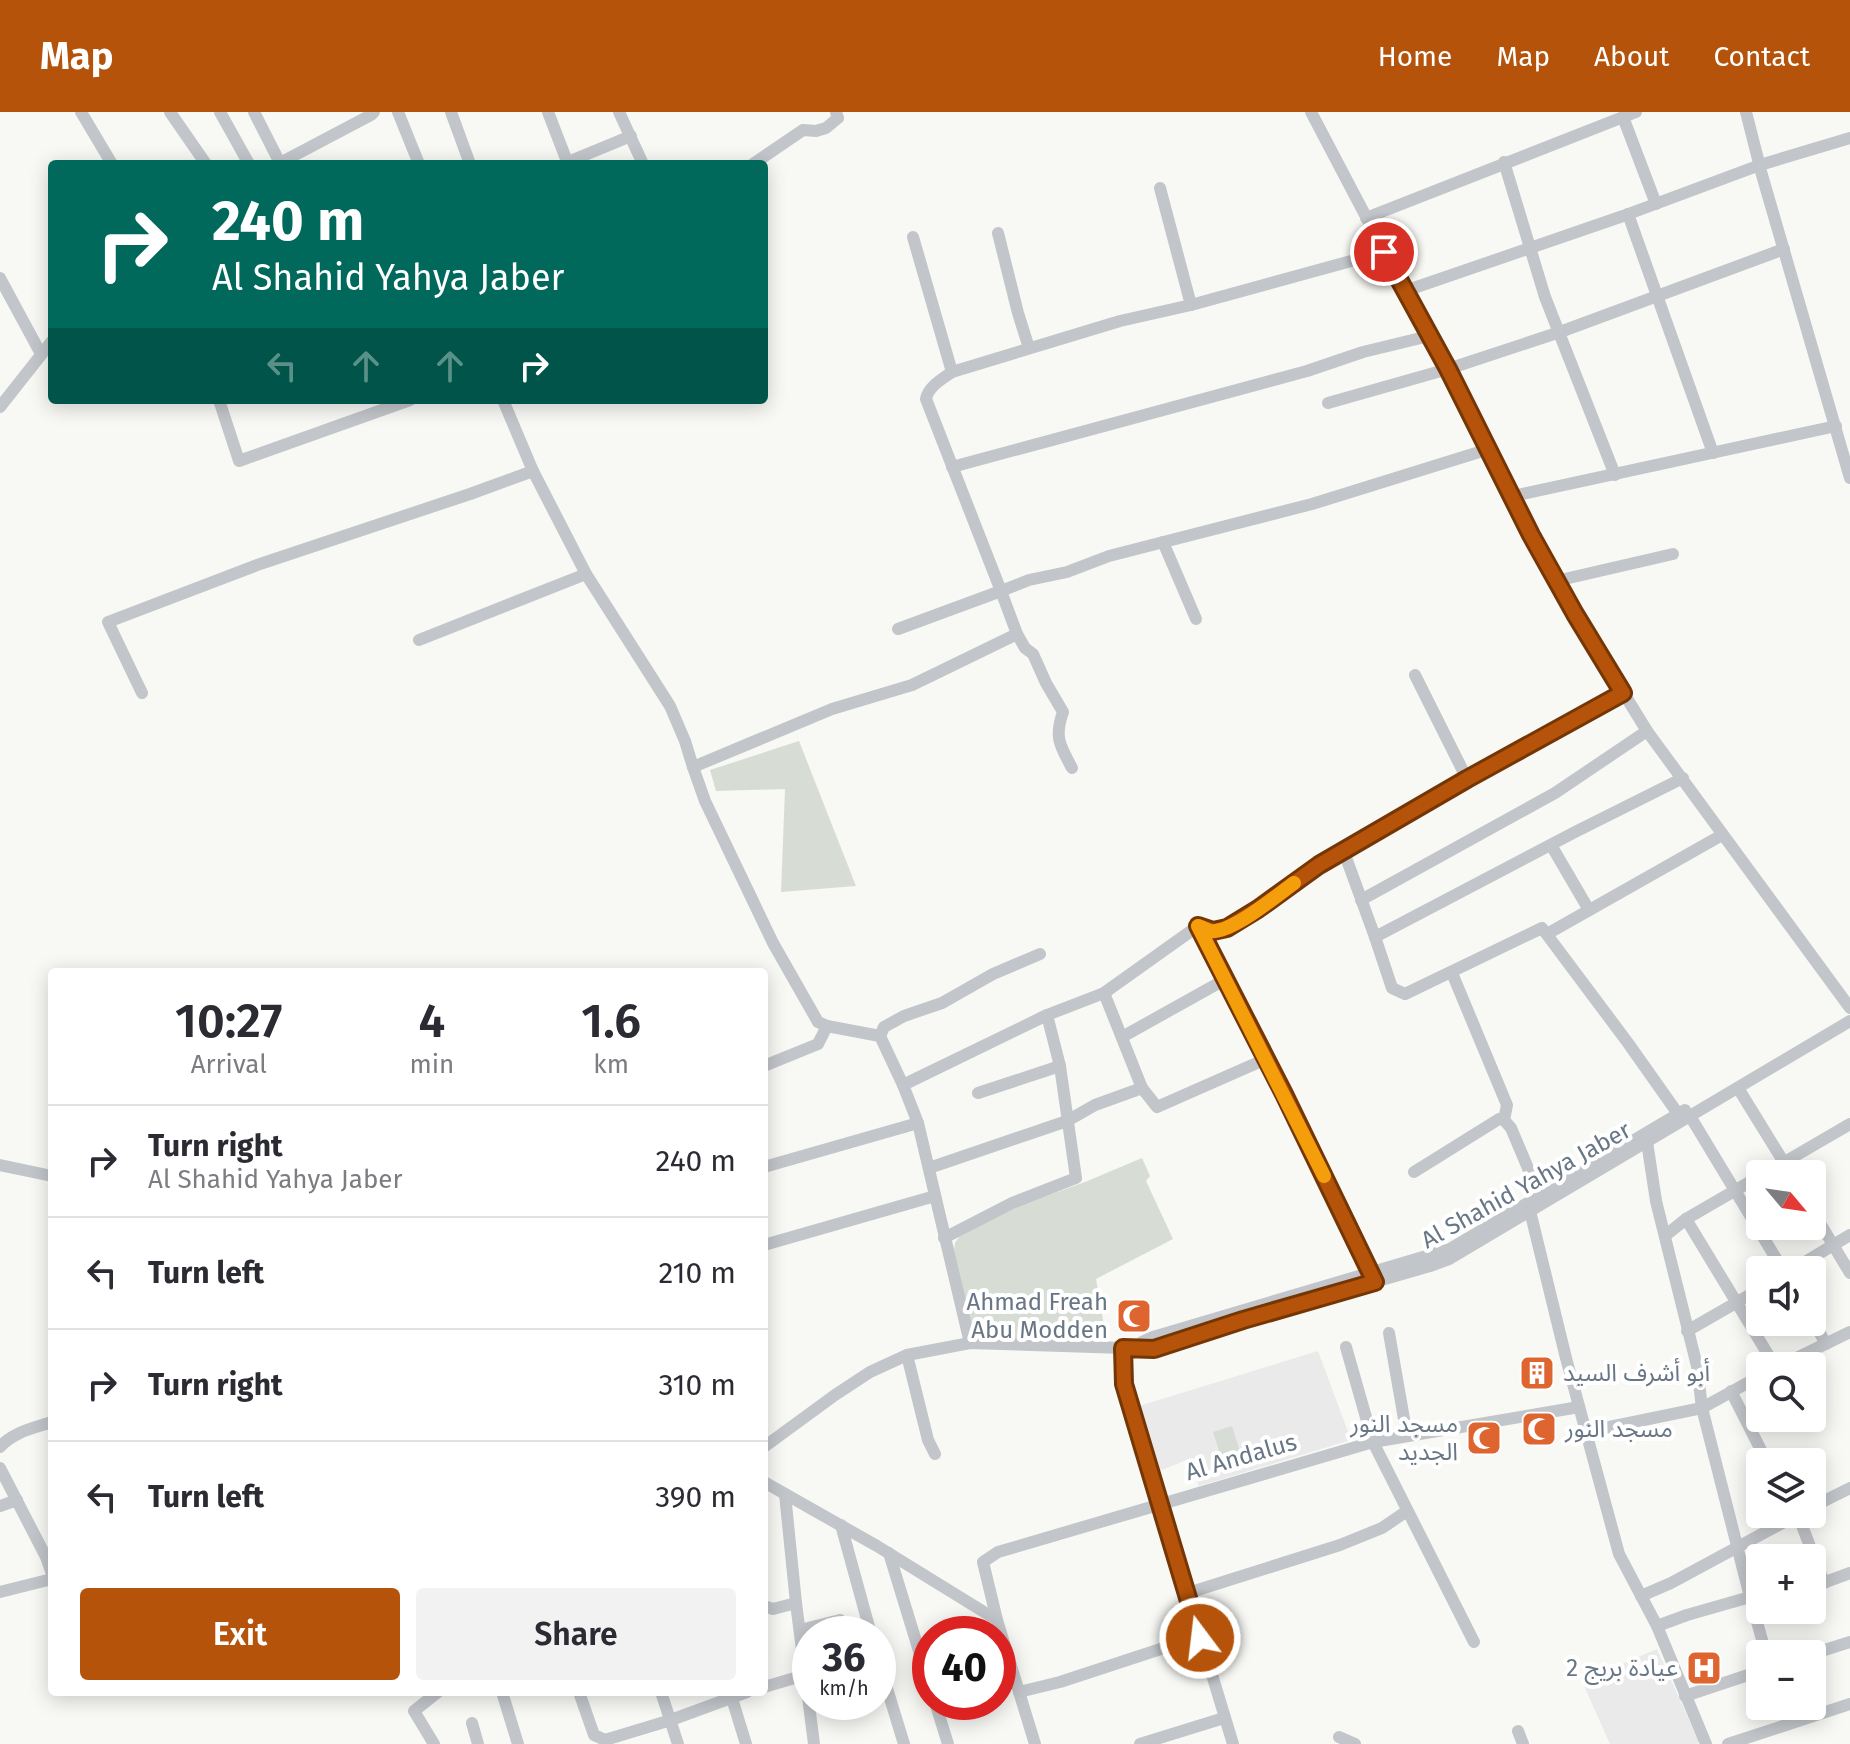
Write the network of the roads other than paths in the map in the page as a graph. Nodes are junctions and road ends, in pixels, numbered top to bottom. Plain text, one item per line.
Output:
1 (81, 112) edge
2 (170, 112) edge
3 (220, 112) edge
4 (254, 112) edge
5 (374, 112) edge
6 (398, 112) edge
7 (451, 112) edge
8 (549, 112) edge
9 (619, 112) edge
10 (836, 112) edge
11 (1311, 112) edge
12 (1746, 112) edge
13 (1630, 114) edge
14 (631, 136) junction
15 (1850, 138) edge
16 (110, 160) edge
17 (203, 160) edge
18 (247, 160) edge
19 (278, 160) edge
20 (285, 160) edge
21 (417, 160) edge
22 (469, 160) edge
23 (567, 160) edge
24 (575, 160) edge
25 (641, 160) edge
26 (759, 160) edge
27 (1504, 162) junction
28 (1760, 165) junction
29 (1160, 188) dead end
30 (1656, 204) junction
31 (1628, 214) junction
32 (1366, 218) junction
33 (998, 233) dead end
34 (913, 237) dead end
35 (1531, 248) junction
36 (1784, 249) junction
37 (1384, 252) junction
38 (0, 278) edge
39 (1405, 291) junction
40 (1656, 296) junction
41 (1191, 305) junction
42 (1560, 332) junction
43 (1429, 336) junction
44 (48, 346) edge
45 (1029, 348) junction
46 (41, 354) junction
47 (1448, 369) junction
48 (952, 372) junction
49 (2, 397) edge
50 (1328, 403) dead end
51 (220, 404) edge
52 (399, 404) edge
53 (505, 404) edge
54 (1836, 426) junction
55 (1489, 449) junction
56 (1713, 453) junction
57 (952, 467) junction
58 (533, 471) junction
59 (1615, 475) junction
60 (1850, 478) edge
61 (1513, 496) junction
62 (1163, 542) junction
63 (1673, 554) dead end
64 (586, 574) junction
65 (1556, 581) junction
66 (1001, 591) junction
67 (1196, 619) dead end
68 (898, 629) dead end
69 (1017, 634) junction
70 (419, 640) dead end
71 (1415, 675) dead end
72 (142, 693) dead end
73 (1623, 693) junction
74 (1647, 731) junction
75 (693, 767) junction
76 (1072, 768) dead end
77 (1683, 778) junction
78 (1467, 779) junction
79 (1722, 835) junction
80 (1551, 845) junction
81 (1344, 852) junction
82 (1361, 900) junction
83 (1589, 910) junction
84 (1198, 926) junction
85 (1547, 934) junction
86 (1375, 937) junction
87 (1040, 954) dead end
88 (1452, 973) junction
89 (1226, 979) junction
90 (1104, 993) junction
91 (1850, 1010) edge
92 (1047, 1015) junction
93 (1850, 1021) edge
94 (827, 1026) junction
95 (880, 1036) junction
96 (1122, 1037) junction
97 (1266, 1059) junction
98 (768, 1064) edge
99 (1060, 1066) junction
100 (903, 1085) junction
101 (1142, 1088) junction
102 (1738, 1088) junction
103 (978, 1093) dead end
104 (1683, 1117) junction
105 (1504, 1120) junction
106 (1067, 1121) junction
107 (918, 1123) junction
108 (1850, 1124) edge
109 (1647, 1142) junction
110 (1782, 1160) edge
111 (1798, 1160) edge
112 (0, 1165) edge
113 (768, 1166) edge
114 (929, 1168) junction
115 (1414, 1172) dead end
116 (48, 1175) edge
117 (1746, 1185) edge
118 (1737, 1190) junction
119 (935, 1196) junction
120 (1540, 1199) junction
121 (1530, 1211) junction
122 (1686, 1219) junction
123 (1826, 1233) edge
124 (1666, 1235) junction
125 (1850, 1235) edge
126 (944, 1238) junction
127 (768, 1244) edge
128 (1833, 1245) junction
129 (1775, 1256) edge
130 (1815, 1256) edge
131 (1850, 1273) edge
132 (1373, 1277) junction
133 (1746, 1298) edge
134 (1737, 1303) junction
135 (1687, 1331) junction
136 (1850, 1332) edge
137 (1389, 1333) dead end
138 (1822, 1336) edge
139 (970, 1343) junction
140 (1826, 1344) junction
141 (1346, 1347) dead end
142 (1129, 1349) junction
143 (1768, 1352) edge
144 (1808, 1352) edge
145 (907, 1355) junction
146 (1746, 1383) edge
147 (1731, 1391) junction
148 (1579, 1407) junction
149 (1702, 1408) junction
150 (48, 1423) edge
151 (1585, 1432) junction
152 (1407, 1436) junction
153 (1373, 1442) junction
154 (768, 1444) edge
155 (0, 1447) edge
156 (1760, 1448) edge
157 (935, 1454) dead end
158 (0, 1468) edge
159 (768, 1484) edge
160 (1850, 1488) edge
161 (785, 1494) junction
162 (17, 1500) junction
163 (1826, 1500) edge
164 (1161, 1504) junction
165 (0, 1506) edge
166 (1407, 1511) junction
167 (841, 1525) junction
168 (1773, 1528) edge
169 (1738, 1548) junction
170 (889, 1553) junction
171 (48, 1554) edge
172 (1850, 1573) edge
173 (1746, 1574) edge
174 (48, 1577) edge
175 (1826, 1582) edge
176 (0, 1592) edge
177 (1188, 1593) junction
178 (1641, 1596) junction
179 (1746, 1602) edge
180 (796, 1603) junction
181 (768, 1607) edge
182 (798, 1616) edge
183 (866, 1616) edge
184 (991, 1616) edge
185 (996, 1616) edge
186 (1657, 1626) junction
187 (912, 1628) edge
188 (1200, 1638) junction
189 (1474, 1642) dead end
190 (1850, 1642) edge
191 (1826, 1650) edge
192 (1746, 1676) edge
193 (792, 1679) edge
194 (1016, 1682) edge
195 (768, 1686) edge
196 (1019, 1692) junction
197 (432, 1696) edge
198 (503, 1696) edge
199 (580, 1696) edge
200 (662, 1696) edge
201 (726, 1696) edge
202 (732, 1696) edge
203 (1685, 1696) junction
204 (1850, 1704) edge
205 (896, 1718) edge
206 (1224, 1718) junction
207 (671, 1720) junction
208 (811, 1720) edge
209 (941, 1720) edge
210 (472, 1723) dead end
211 (1518, 1731) dead end
212 (1339, 1737) dead end
213 (601, 1743) edge
214 (434, 1744) edge
215 (478, 1744) edge
216 (518, 1744) edge
217 (678, 1744) edge
218 (746, 1744) edge
219 (814, 1744) edge
220 (904, 1744) edge
221 (948, 1744) edge
222 (1035, 1744) edge
223 (1140, 1744) edge
224 (1233, 1744) edge
225 (1355, 1744) edge
226 (1523, 1744) edge
227 (1706, 1744) edge
228 (1728, 1744) edge

1 - 16 street
2 - 17 street
3 - 18 street
4 - 19 street
5 - 20 street
6 - 21 street
7 - 22 street
8 - 23 street
9 - 14 street
10 - 26 street
11 - 32 street
12 - 28 street
13 - 27 street
13 - 30 street
14 - 24 street
14 - 25 street
15 - 28 street
27 - 32 street
27 - 35 street
28 - 30 street
28 - 36 street
29 - 41 street
30 - 31 street
31 - 35 street
31 - 40 street
32 - 37 street
33 - 45 street
34 - 48 street
35 - 39 street
35 - 42 street
36 - 40 street
36 - 54 street
37 - 39 street
37 - 41 street
38 - 46 street
39 - 43 street
40 - 42 street
40 - 56 street
41 - 45 street
42 - 47 street
42 - 59 street
43 - 47 street
43 - 57 street
44 - 46 street
45 - 48 street
46 - 49 street
47 - 50 street
47 - 55 street
48 - 57 street
51 - 52 street
53 - 58 street
54 - 56 street
54 - 60 street
55 - 61 street
55 - 62 street
56 - 59 street
57 - 66 street
58 - 64 street
58 - 72 street
59 - 61 street
61 - 65 street
62 - 66 street
62 - 67 street
63 - 65 street
64 - 70 street
64 - 75 street
65 - 73 street
66 - 68 street
66 - 69 street
69 - 75 street
69 - 76 street
71 - 78 street
73 - 74 street
73 - 78 street
74 - 77 street
74 - 82 street
75 - 94 street
77 - 79 street
77 - 80 street
78 - 81 street
79 - 83 street
79 - 91 street
80 - 83 street
80 - 86 street
81 - 82 street
81 - 84 street
82 - 86 street
83 - 85 street
84 - 89 street
84 - 90 street
85 - 88 street
85 - 104 street
86 - 88 street
87 - 95 street
88 - 105 street
89 - 96 street
89 - 97 street
90 - 92 street
90 - 96 street
91 - 104 street, Al Shahid Yahya Jaber
92 - 99 street
92 - 100 street
93 - 102 street, Al Shahid Yahya Jaber
94 - 95 street
94 - 98 street
95 - 100 street
96 - 101 street
97 - 101 street
97 - 132 street
99 - 103 street
99 - 106 street
100 - 107 street
101 - 106 street
102 - 104 street, Al Shahid Yahya Jaber
102 - 110 street
104 - 109 street, Al Shahid Yahya Jaber
104 - 118 street
104 - 120 street, Al Shahid Yahya Jaber
105 - 115 street
105 - 120 street
106 - 114 street
106 - 126 street
107 - 113 street
107 - 114 street
108 - 111 street
109 - 120 street, Al Shahid Yahya Jaber
109 - 124 street
112 - 116 street
114 - 119 street
117 - 118 street
118 - 122 street
118 - 129 street
119 - 126 street
119 - 127 street
120 - 121 street, Al Shahid Yahya Jaber
120 - 132 street, Al Shahid Yahya Jaber
121 - 132 street, Al Shahid Yahya Jaber
121 - 148 street
122 - 124 street
122 - 134 street
123 - 128 street
124 - 135 street
125 - 128 street
126 - 139 street
128 - 130 street
128 - 131 street
132 - 142 street, Al Shahid Yahya Jaber
133 - 134 street
134 - 135 street
134 - 143 street
135 - 149 street
136 - 140 street
137 - 152 street
138 - 140 street
139 - 142 street, Al Shahid Yahya Jaber
139 - 145 street, Al Shahid Yahya Jaber
140 - 144 street
141 - 153 street
142 - 164 street
145 - 154 street, Al Shahid Yahya Jaber
145 - 157 street
146 - 147 street
147 - 149 street
147 - 156 street
148 - 151 street
148 - 152 street, Al Andalus
149 - 151 street
149 - 169 street
150 - 155 street
151 - 178 street
152 - 153 street, Al Andalus
153 - 164 street, Al Andalus
153 - 166 street
158 - 162 street
159 - 161 street
160 - 163 street
161 - 167 street
161 - 180 street
162 - 165 street
162 - 171 street
164 - 177 street
164 - 185 street, Al Andalus
166 - 177 street
166 - 189 street
167 - 170 street
167 - 183 street
168 - 169 street
169 - 173 street
169 - 178 street
170 - 184 street
170 - 187 street
172 - 175 street
174 - 176 street
177 - 188 street
178 - 186 street
179 - 186 street
180 - 181 street
180 - 182 street
186 - 203 street
188 - 196 street
188 - 206 street
190 - 191 street
192 - 203 street
193 - 195 street
194 - 196 street
196 - 222 street
197 - 214 street
198 - 216 street
199 - 213 street
200 - 207 street
201 - 207 street
202 - 218 street
203 - 227 street
204 - 228 street
205 - 220 street
206 - 223 street
206 - 224 street
207 - 213 street
207 - 217 street
208 - 219 street
209 - 221 street
210 - 215 street
211 - 226 street
212 - 225 street

